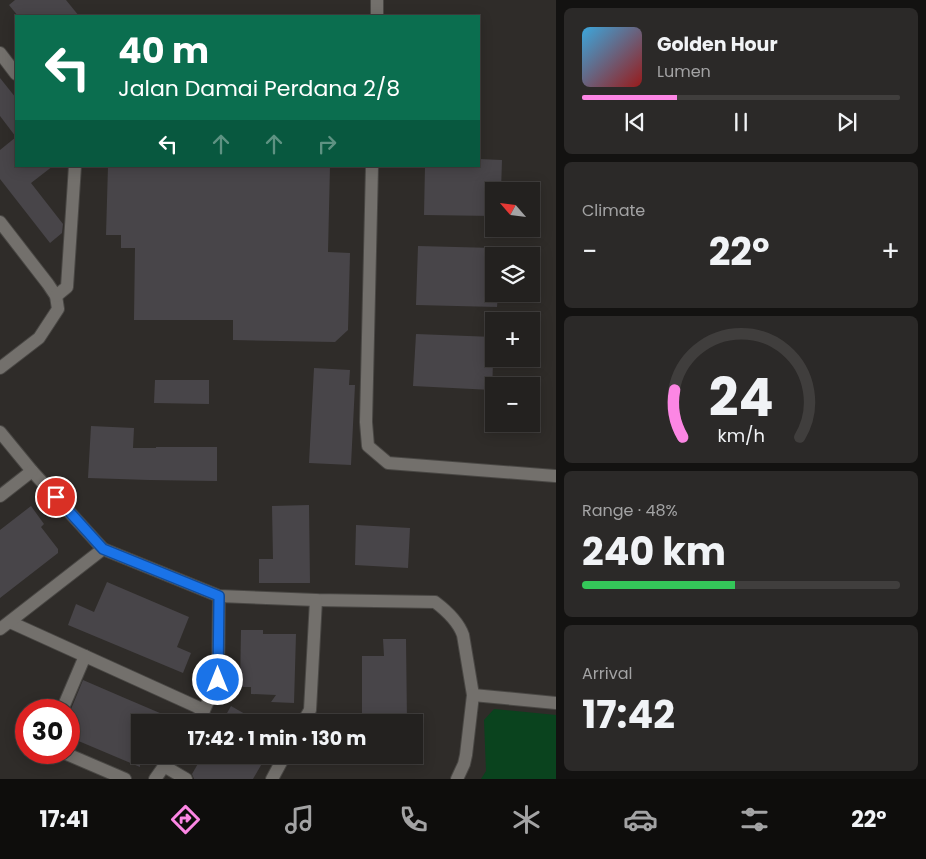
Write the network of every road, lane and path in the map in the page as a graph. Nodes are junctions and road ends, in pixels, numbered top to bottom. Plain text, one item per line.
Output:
1 (377, 0) edge
2 (377, 15) edge
3 (0, 53) edge
4 (15, 73) edge
5 (75, 167) edge
6 (372, 167) edge
7 (0, 222) edge
8 (57, 303) junction
9 (0, 368) edge
10 (0, 432) edge
11 (32, 471) junction
12 (556, 476) edge
13 (0, 496) edge
14 (103, 549) junction
15 (219, 596) junction
16 (316, 600) junction
17 (5, 626) edge
18 (85, 656) junction
19 (473, 696) junction
20 (67, 699) edge
21 (556, 703) edge
22 (204, 710) junction
23 (201, 714) edge
24 (308, 714) edge
25 (80, 760) edge
26 (280, 764) edge
27 (164, 766) joint
28 (125, 779) edge
29 (155, 779) edge
30 (186, 779) edge
31 (272, 779) edge
32 (457, 779) edge

1 - 2 street
3 - 4 street
5 - 8 street
6 - 12 street
7 - 8 street
8 - 9 street
10 - 11 street
11 - 13 street
11 - 14 street
14 - 15 street
14 - 17 street
15 - 16 street
15 - 22 street
16 - 19 street
16 - 24 street
17 - 18 street
18 - 20 street
18 - 22 street
19 - 21 street
19 - 32 street
22 - 23 street
25 - 28 street
26 - 31 street
27 - 29 street
27 - 30 street

